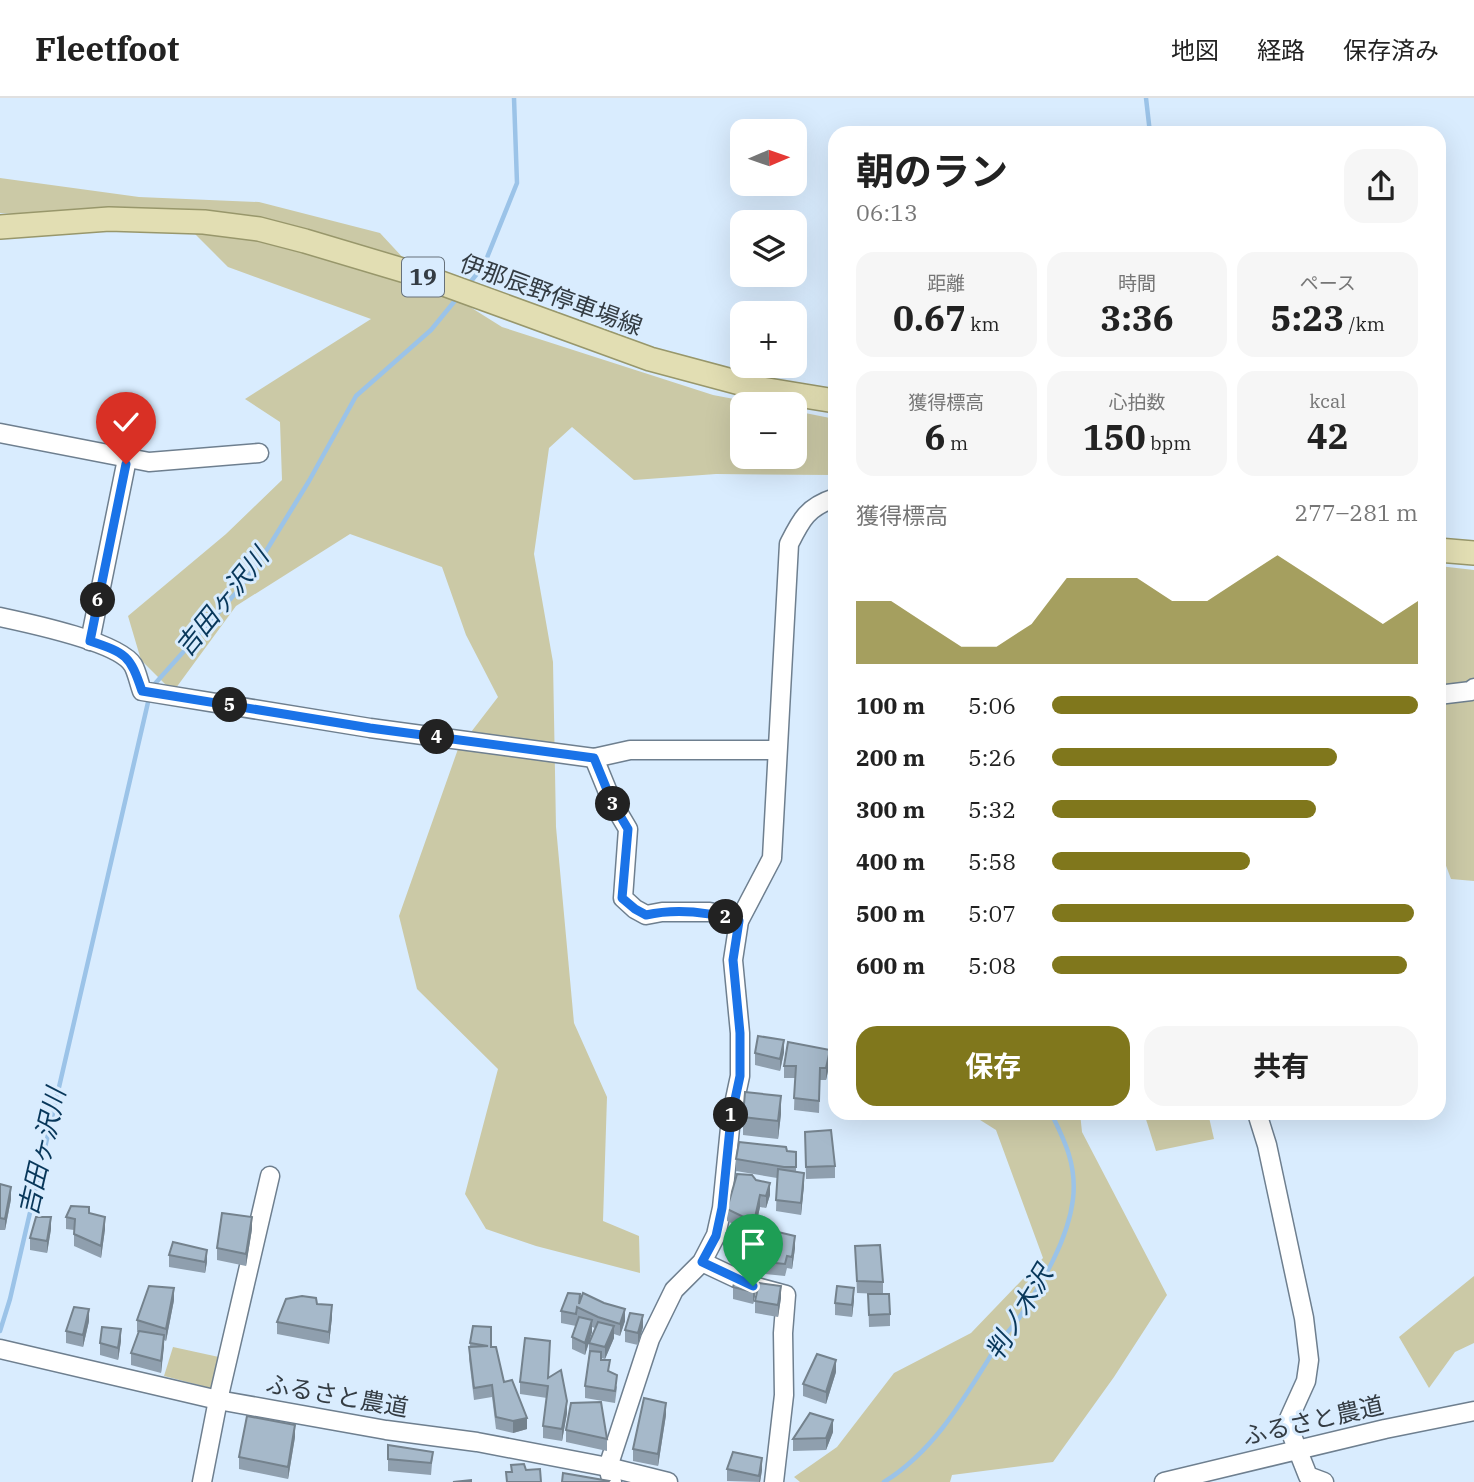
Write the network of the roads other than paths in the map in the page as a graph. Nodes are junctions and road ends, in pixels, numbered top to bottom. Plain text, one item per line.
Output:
1 (0, 227) edge
2 (828, 400) edge
3 (0, 433) edge
4 (259, 453) dead end
5 (126, 464) dead end
6 (828, 500) edge
7 (1446, 551) edge
8 (1474, 553) edge
9 (0, 617) edge
10 (90, 641) junction
11 (1474, 688) edge
12 (1446, 694) edge
13 (776, 750) junction
14 (594, 758) junction
15 (739, 921) junction
16 (1259, 1120) edge
17 (271, 1176) dead end
18 (702, 1262) junction
19 (0, 1349) edge
20 (218, 1400) junction
21 (1474, 1411) edge
22 (1296, 1450) junction
23 (610, 1475) edge
24 (202, 1482) edge
25 (668, 1482) edge
26 (774, 1482) edge
27 (1164, 1482) edge
28 (1324, 1482) edge

1 - 2 main road, 伊那辰野停車場線 / 19
3 - 4 street
5 - 10 street
6 - 13 street
7 - 8 main road
9 - 10 street
10 - 14 street
11 - 12 street
13 - 14 street
13 - 15 street
14 - 15 street
15 - 18 street
16 - 22 street
17 - 20 street
18 - 23 street
18 - 26 street
19 - 20 street, ふるさと農道
20 - 23 street, ふるさと農道
20 - 24 street
21 - 22 street, ふるさと農道
22 - 27 street, ふるさと農道
22 - 28 street
23 - 25 street, ふるさと農道

